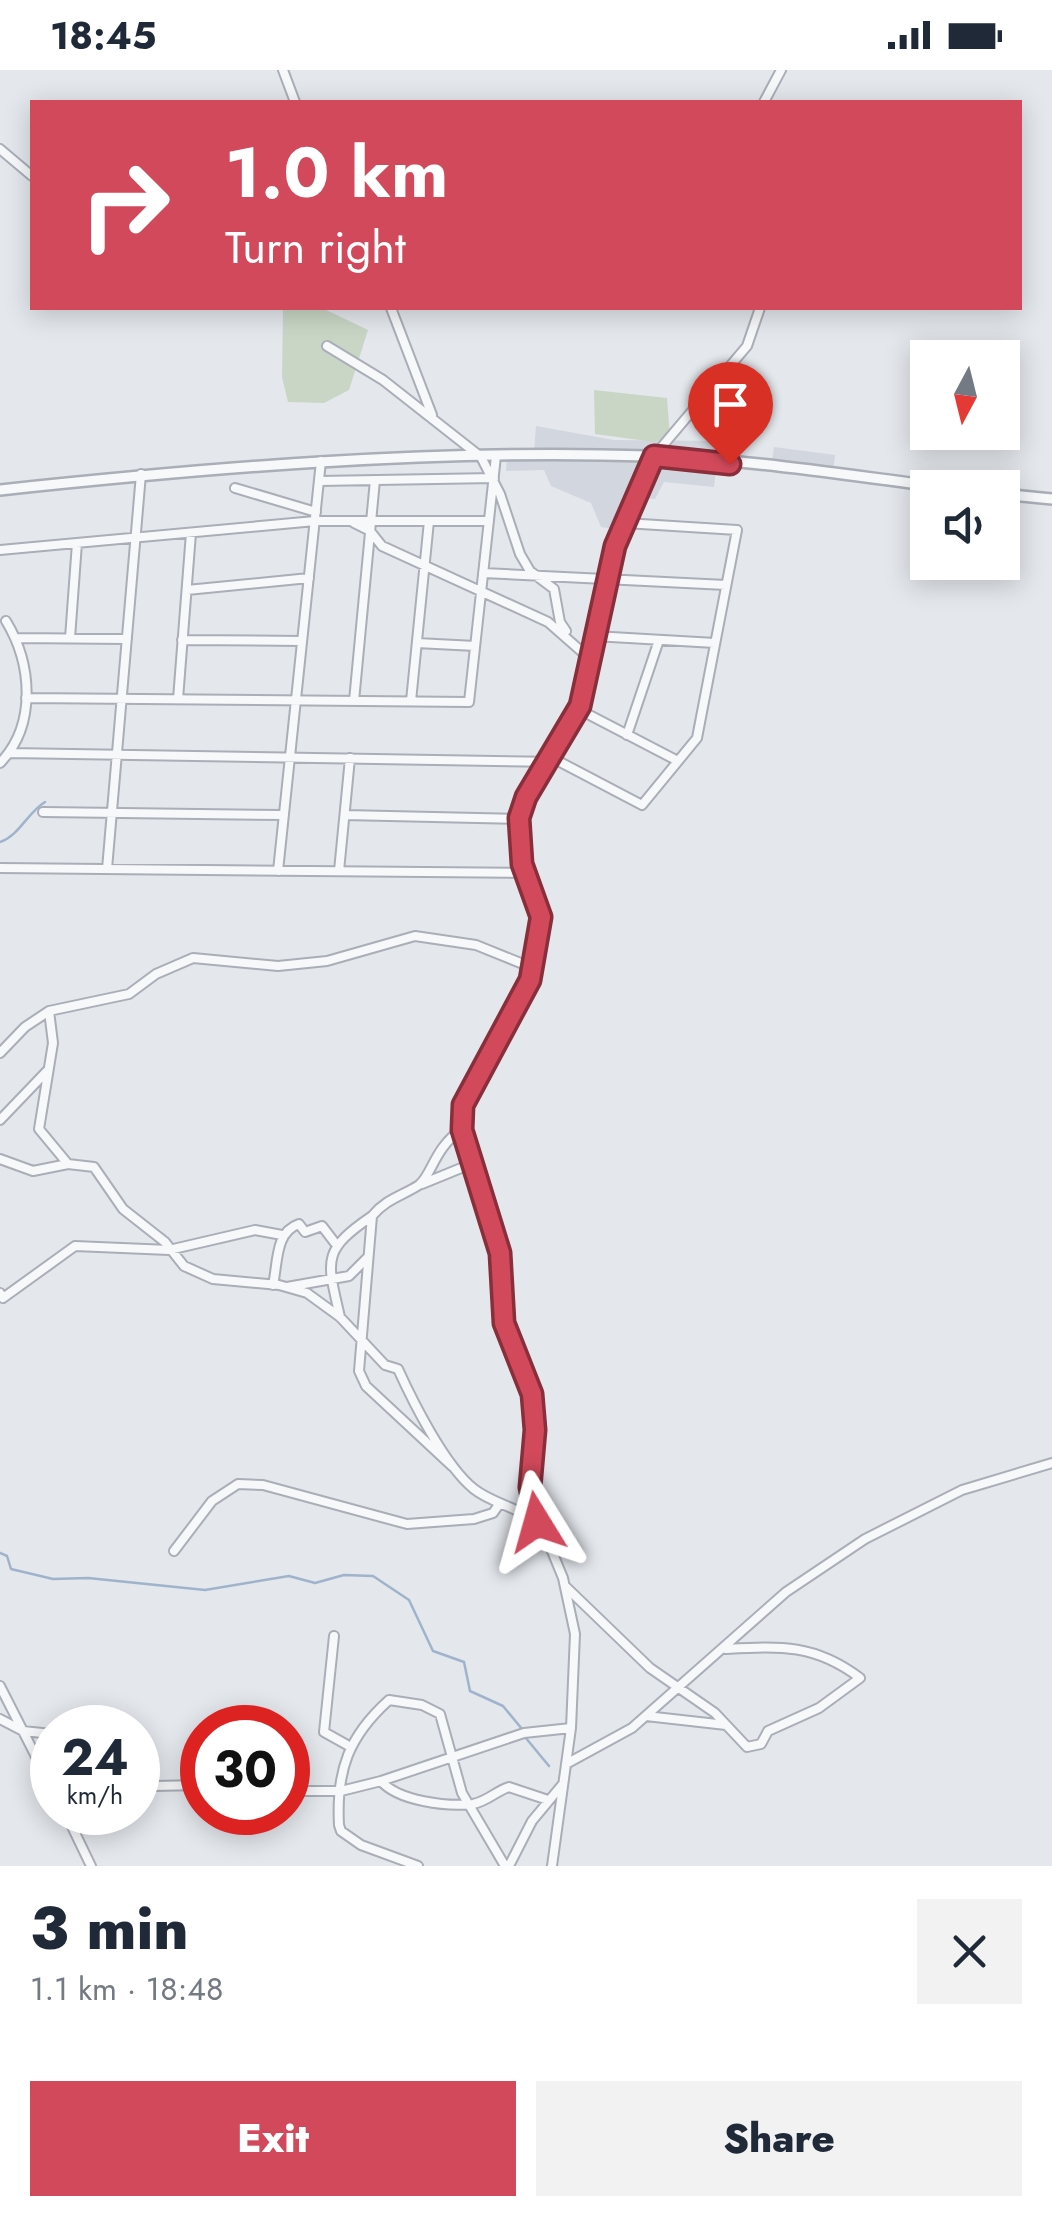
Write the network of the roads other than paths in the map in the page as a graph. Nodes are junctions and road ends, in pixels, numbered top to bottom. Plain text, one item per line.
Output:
1 (283, 70) edge
2 (781, 70) edge
3 (294, 100) edge
4 (765, 100) edge
5 (0, 149) edge
6 (30, 174) edge
7 (391, 310) edge
8 (759, 310) edge
9 (327, 346) dead end
10 (436, 423) junction
11 (496, 456) junction
12 (654, 456) junction
13 (481, 457) junction
14 (321, 460) junction
15 (141, 474) junction
16 (494, 478) junction
17 (375, 480) junction
18 (318, 481) junction
19 (910, 484) edge
20 (234, 488) dead end
21 (0, 490) edge
22 (1020, 496) edge
23 (1052, 500) edge
24 (315, 516) junction
25 (429, 521) junction
26 (489, 521) junction
27 (625, 523) junction
28 (371, 526) junction
29 (191, 532) junction
30 (136, 538) junction
31 (78, 543) junction
32 (0, 550) edge
33 (424, 566) junction
34 (483, 573) junction
35 (540, 576) junction
36 (308, 578) junction
37 (607, 579) junction
38 (726, 585) junction
39 (187, 590) junction
40 (481, 593) junction
41 (6, 621) dead end
42 (594, 636) junction
43 (16, 638) junction
44 (70, 638) junction
45 (571, 638) junction
46 (127, 639) junction
47 (182, 640) junction
48 (659, 640) junction
49 (302, 641) junction
50 (417, 643) junction
51 (715, 643) junction
52 (475, 646) junction
53 (589, 658) junction
54 (26, 698) junction
55 (122, 699) junction
56 (178, 699) junction
57 (296, 700) junction
58 (354, 701) junction
59 (411, 701) junction
60 (578, 709) junction
61 (628, 735) junction
62 (10, 753) junction
63 (117, 754) junction
64 (290, 757) junction
65 (350, 758) junction
66 (546, 761) junction
67 (678, 761) junction
68 (0, 763) edge
69 (42, 812) dead end
70 (112, 813) junction
71 (284, 815) junction
72 (345, 815) junction
73 (519, 818) junction
74 (0, 868) edge
75 (107, 869) junction
76 (278, 871) junction
77 (340, 871) junction
78 (524, 873) junction
79 (533, 968) junction
80 (49, 1011) junction
81 (0, 1053) edge
82 (47, 1071) junction
83 (0, 1120) edge
84 (462, 1130) junction
85 (0, 1159) edge
86 (68, 1164) junction
87 (471, 1164) junction
88 (422, 1184) junction
89 (372, 1216) junction
90 (282, 1234) junction
91 (335, 1242) junction
92 (169, 1250) junction
93 (368, 1257) junction
94 (330, 1280) junction
95 (274, 1285) junction
96 (286, 1287) junction
97 (0, 1293) edge
98 (340, 1318) junction
99 (364, 1344) junction
100 (1052, 1463) edge
101 (460, 1472) junction
102 (500, 1503) junction
103 (537, 1522) junction
104 (174, 1550) dead end
105 (566, 1587) junction
106 (334, 1636) dead end
107 (724, 1649) junction
108 (0, 1686) edge
109 (679, 1688) junction
110 (646, 1716) junction
111 (0, 1719) edge
112 (726, 1725) junction
113 (572, 1728) junction
114 (23, 1731) junction
115 (30, 1732) edge
116 (30, 1745) edge
117 (349, 1746) junction
118 (456, 1757) junction
119 (566, 1764) junction
120 (381, 1782) junction
121 (562, 1785) junction
122 (310, 1791) edge
123 (341, 1792) junction
124 (548, 1800) junction
125 (471, 1804) junction
126 (76, 1835) edge
127 (91, 1866) edge
128 (418, 1866) edge
129 (507, 1866) edge
130 (552, 1866) edge

1 - 3 street
2 - 4 street
5 - 6 street
7 - 10 street
8 - 12 street
9 - 10 street
10 - 13 street
11 - 12 street
11 - 13 street
11 - 16 street
12 - 19 street
12 - 27 street
13 - 14 street
13 - 16 street
14 - 15 street
14 - 18 street
15 - 21 street
15 - 30 street
16 - 17 street
16 - 26 street
16 - 35 street
17 - 18 street
17 - 28 street
18 - 24 street
20 - 24 street
22 - 23 street
24 - 28 street
24 - 29 street
24 - 36 street
25 - 26 street
25 - 28 street
25 - 33 street
26 - 34 street
27 - 37 street
27 - 38 street
28 - 33 street
28 - 58 street
29 - 30 street
29 - 39 street
30 - 31 street
30 - 46 street
31 - 32 street
31 - 44 street
33 - 40 street
33 - 50 street
34 - 35 street
34 - 40 street
35 - 37 street
35 - 45 street
36 - 39 street
36 - 49 street
37 - 38 street
37 - 42 street
38 - 51 street
39 - 47 street
40 - 45 street
40 - 52 street
41 - 43 street
42 - 48 street
42 - 53 street
43 - 44 street
43 - 54 street
44 - 46 street
45 - 53 street
46 - 55 street
47 - 49 street
47 - 56 street
48 - 51 street
48 - 61 street
49 - 57 street
50 - 52 street
50 - 59 street
51 - 67 street
52 - 59 street
53 - 60 street
54 - 55 street
54 - 62 street
55 - 56 street
55 - 63 street
56 - 57 street
57 - 58 street
57 - 64 street
58 - 59 street
60 - 61 street
60 - 66 street
61 - 67 street
62 - 63 street
62 - 68 street
63 - 64 street
63 - 70 street
64 - 65 street
64 - 71 street
65 - 66 street
65 - 72 street
66 - 67 street
66 - 73 street
69 - 70 street
70 - 71 street
70 - 75 street
71 - 76 street
72 - 73 street
72 - 77 street
73 - 78 street
74 - 75 street
75 - 76 street
76 - 77 street
77 - 78 street
78 - 79 street
79 - 80 street
79 - 84 street
80 - 81 street
80 - 82 street
82 - 83 street
82 - 86 street
84 - 87 street
84 - 88 street
85 - 86 street
86 - 92 street
87 - 88 street
87 - 103 street
88 - 89 street
89 - 91 street
89 - 93 street
90 - 91 street
90 - 92 street
90 - 95 street
91 - 94 street
92 - 95 street
92 - 97 street
93 - 94 street
93 - 99 street
94 - 96 street
94 - 98 street
95 - 96 street
96 - 98 street
98 - 99 street
99 - 101 street
99 - 101 street
100 - 107 street
101 - 102 street
102 - 103 street
102 - 104 street
103 - 105 street
105 - 109 street
105 - 113 street
106 - 117 street
107 - 109 street
107 - 112 street
108 - 114 street
109 - 110 street
109 - 112 street
110 - 112 street
110 - 119 street
111 - 114 street
113 - 118 street
113 - 119 street
114 - 115 street
114 - 116 street
117 - 118 street
117 - 123 street
118 - 120 street
118 - 125 street
119 - 121 street
120 - 123 street
120 - 125 street
121 - 124 street
121 - 130 street
122 - 123 street
123 - 128 street
124 - 125 street
124 - 129 street
125 - 129 street
126 - 127 street

